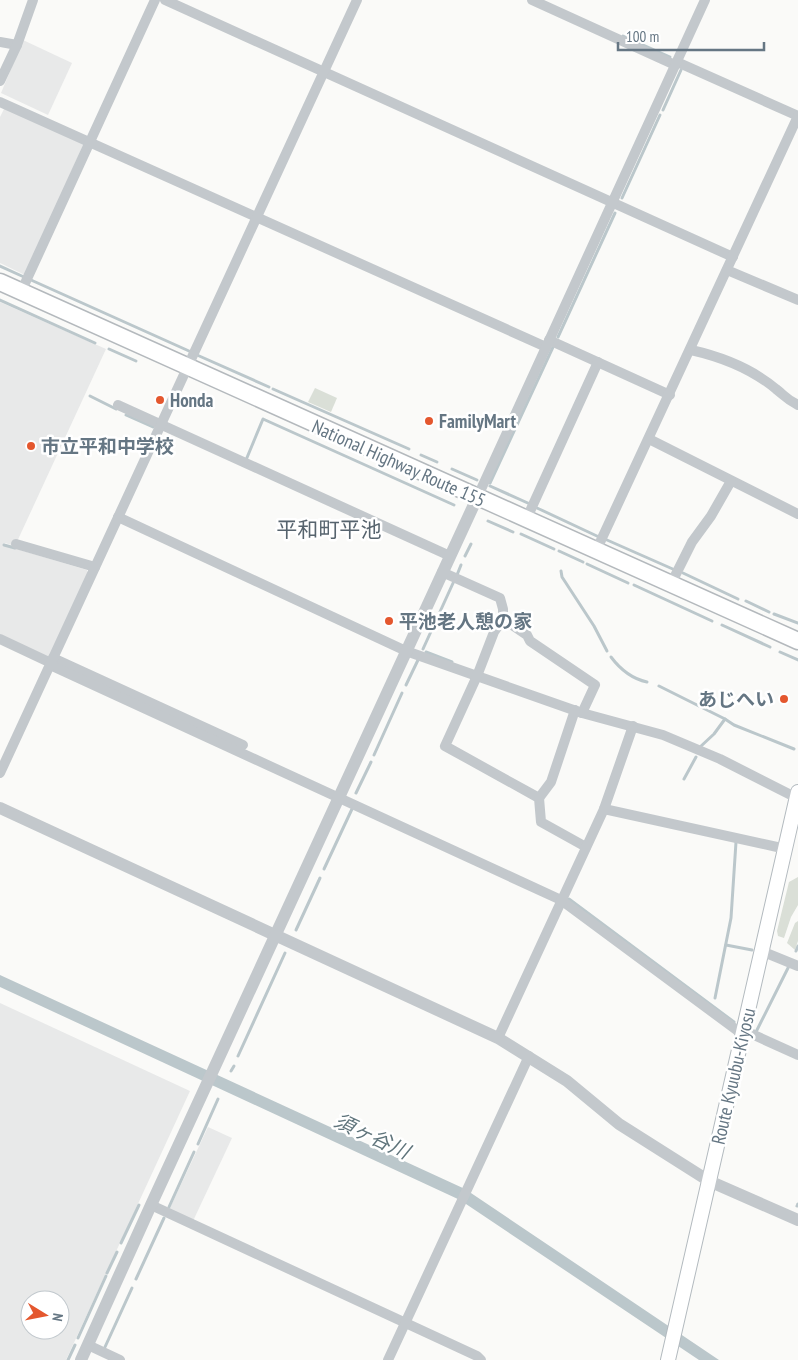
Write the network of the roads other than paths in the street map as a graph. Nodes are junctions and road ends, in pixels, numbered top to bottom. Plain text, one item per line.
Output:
1 (33, 0) edge
2 (155, 0) edge
3 (165, 0) edge
4 (356, 0) edge
5 (532, 0) edge
6 (705, 0) edge
7 (0, 42) edge
8 (17, 45) junction
9 (676, 63) junction
10 (323, 72) junction
11 (0, 81) edge
12 (0, 102) edge
13 (798, 116) edge
14 (89, 142) junction
15 (612, 202) junction
16 (256, 217) junction
17 (733, 257) junction
18 (727, 270) junction
19 (0, 282) edge
20 (20, 292) junction
21 (798, 300) edge
22 (547, 344) junction
23 (690, 350) junction
24 (598, 362) junction
25 (187, 367) junction
26 (670, 395) junction
27 (118, 405) dead end
28 (798, 405) edge
29 (160, 425) junction
30 (649, 439) junction
31 (731, 481) junction
32 (476, 498) junction
33 (798, 514) edge
34 (118, 517) junction
35 (526, 520) junction
36 (16, 544) dead end
37 (596, 551) junction
38 (450, 556) junction
39 (95, 567) junction
40 (442, 572) junction
41 (671, 584) junction
42 (502, 619) junction
43 (0, 640) edge
44 (798, 641) edge
45 (406, 651) junction
46 (51, 662) junction
47 (477, 676) junction
48 (578, 711) junction
49 (633, 726) junction
50 (0, 773) edge
51 (340, 794) junction
52 (797, 795) edge
53 (539, 798) junction
54 (0, 808) edge
55 (604, 809) junction
56 (586, 847) junction
57 (786, 849) junction
58 (562, 900) junction
59 (275, 935) junction
60 (761, 951) junction
61 (798, 966) edge
62 (743, 1032) junction
63 (498, 1038) junction
64 (798, 1055) edge
65 (528, 1056) junction
66 (709, 1181) junction
67 (150, 1205) junction
68 (798, 1220) edge
69 (405, 1322) junction
70 (88, 1345) junction
71 (81, 1360) edge
72 (120, 1360) edge
73 (388, 1360) edge
74 (481, 1360) edge
75 (668, 1360) edge

1 - 8 street
2 - 14 street
3 - 10 street
4 - 10 street
5 - 9 street
6 - 9 street
7 - 8 street
8 - 11 street
9 - 13 street
9 - 15 street
10 - 15 street
10 - 16 street
12 - 14 street
13 - 17 street
14 - 16 street
14 - 20 street
15 - 17 street
15 - 22 street
16 - 22 street
16 - 25 street
17 - 18 street
18 - 21 street
18 - 23 street
19 - 20 highway, National Highway Route 155
20 - 25 highway, National Highway Route 155
22 - 24 street
22 - 32 street
23 - 26 street
23 - 28 street
24 - 26 street
24 - 35 street
25 - 29 street
25 - 32 highway, National Highway Route 155
26 - 30 street
27 - 29 street
29 - 34 street
29 - 38 street
30 - 31 street
30 - 37 street
31 - 33 street
31 - 41 street
32 - 35 highway, National Highway Route 155
32 - 38 street
34 - 39 street
34 - 45 street
35 - 37 highway, National Highway Route 155
36 - 39 street
37 - 41 highway, National Highway Route 155
38 - 40 street
39 - 46 street
40 - 42 street
40 - 45 street
41 - 44 highway, National Highway Route 155
42 - 47 street
42 - 48 street
43 - 46 street
45 - 47 street
45 - 51 street
46 - 50 street
46 - 51 street
47 - 48 street
47 - 53 street
48 - 49 street
48 - 53 street
49 - 52 street
49 - 55 street
51 - 58 street
51 - 59 street
52 - 57 main road, Route Kyuubu-Kiyosu
53 - 56 street
54 - 59 street
55 - 56 street
55 - 57 street
56 - 58 street
57 - 60 main road, Route Kyuubu-Kiyosu
58 - 62 street
58 - 63 street
59 - 63 street
59 - 67 street
60 - 61 street
60 - 62 main road, Route Kyuubu-Kiyosu
62 - 64 street
62 - 66 main road, Route Kyuubu-Kiyosu
63 - 65 street
65 - 66 street
65 - 69 street
66 - 68 street
66 - 75 main road, Route Kyuubu-Kiyosu
67 - 69 street
67 - 70 street
69 - 73 street
69 - 74 street
70 - 71 street
70 - 72 street

